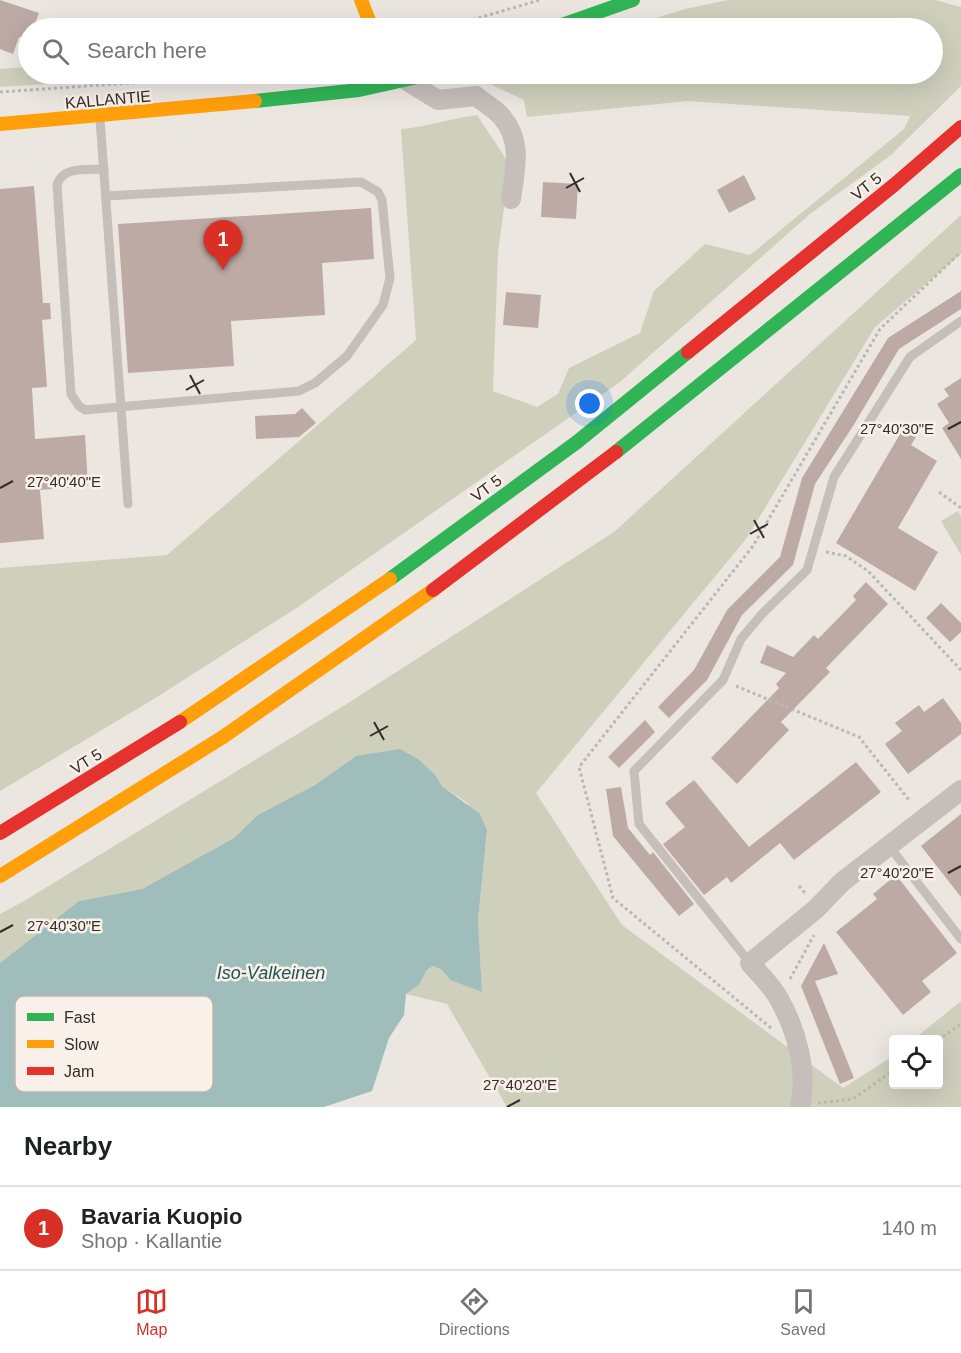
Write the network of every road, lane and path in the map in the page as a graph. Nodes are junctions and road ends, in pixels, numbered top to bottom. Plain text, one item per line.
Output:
1 (361, 0) edge
2 (540, 0) edge
3 (633, 0) edge
4 (368, 18) edge
5 (478, 18) edge
6 (582, 18) edge
7 (116, 84) edge
8 (378, 84) edge
9 (403, 84) edge
10 (0, 92) edge
11 (100, 116) junction
12 (0, 124) edge
13 (961, 128) edge
14 (104, 169) junction
15 (961, 175) edge
16 (106, 196) junction
17 (511, 199) dead end
18 (961, 321) edge
19 (121, 407) junction
20 (939, 492) dead end
21 (128, 504) dead end
22 (961, 508) edge
23 (812, 549) junction
24 (961, 670) edge
25 (723, 680) junction
26 (961, 790) edge
27 (909, 800) dead end
28 (0, 833) edge
29 (889, 846) junction
30 (0, 876) edge
31 (816, 932) dead end
32 (961, 939) edge
33 (750, 963) junction
34 (779, 999) junction
35 (961, 1024) edge
36 (943, 1037) edge
37 (889, 1074) edge
38 (800, 1106) edge

1 - 4 main road
2 - 5 path
3 - 6 main road
7 - 10 path
8 - 11 main road, KALLANTIE
9 - 17 street
11 - 12 main road, KALLANTIE
11 - 14 lane
13 - 28 main road, VT 5
14 - 16 lane
14 - 19 lane
15 - 30 main road
16 - 19 lane
16 - 19 lane
18 - 23 lane
19 - 21 lane
20 - 22 path
23 - 24 path
23 - 25 lane
25 - 27 path
25 - 33 lane
26 - 29 street
29 - 32 lane
29 - 33 street
31 - 34 path
33 - 34 street
34 - 38 street
35 - 36 path
37 - 38 path

